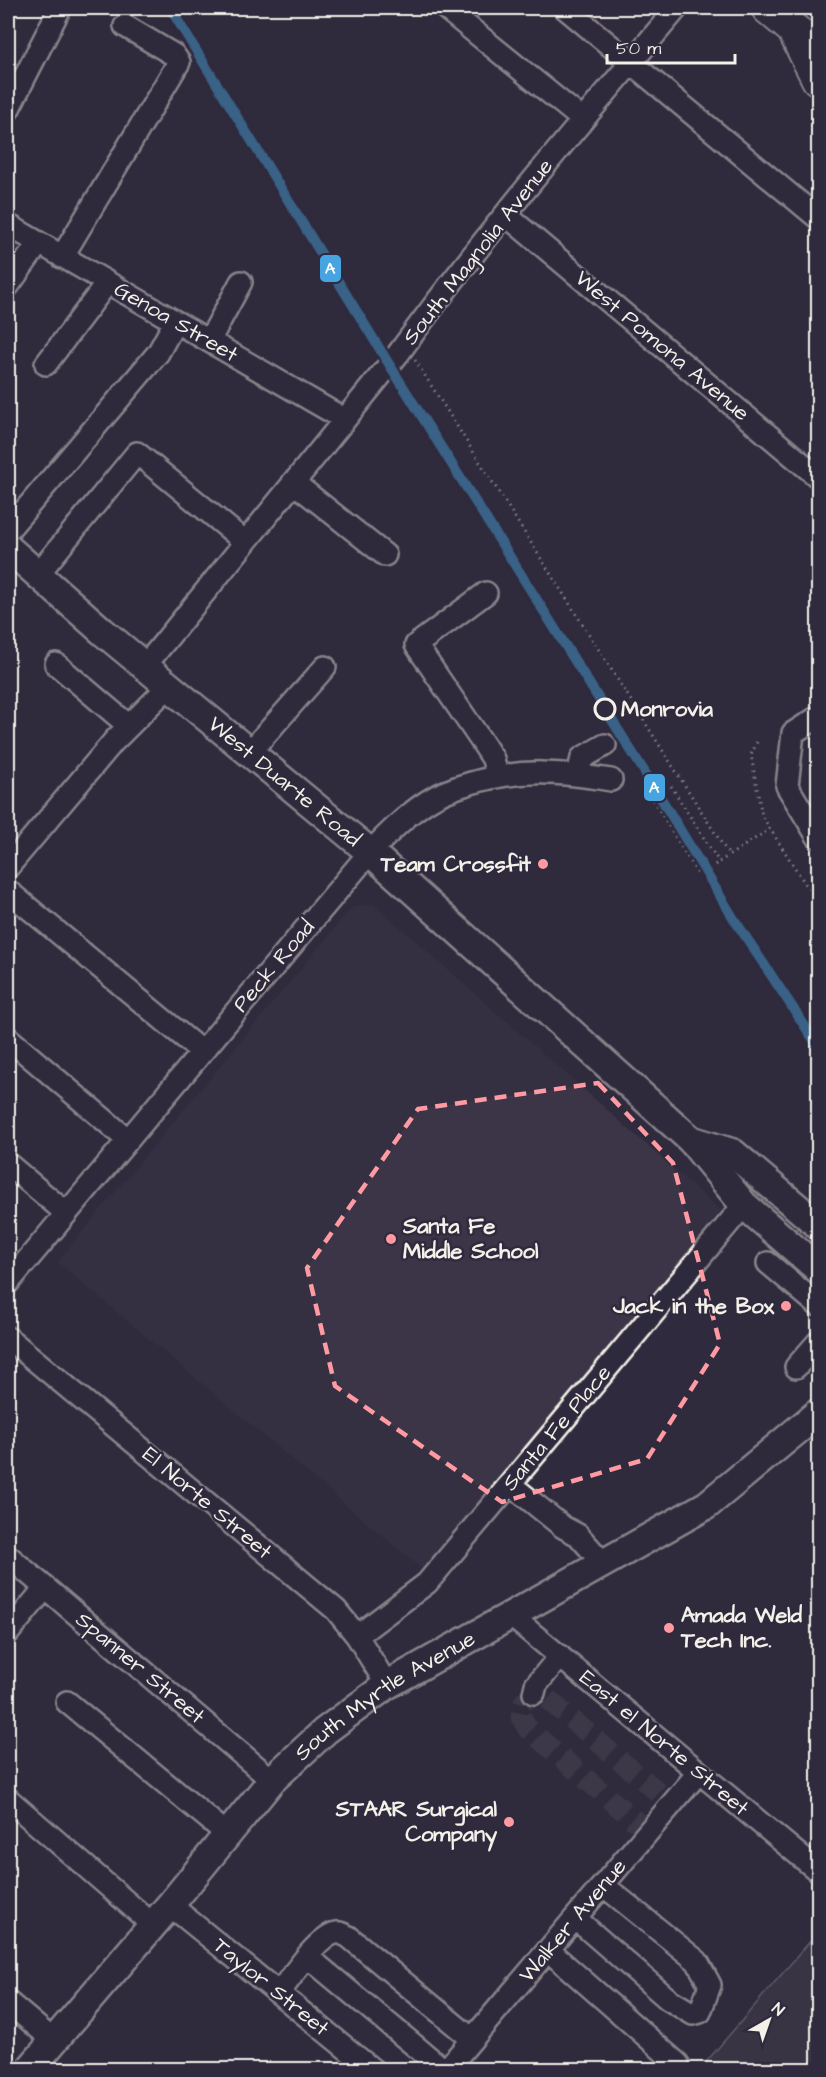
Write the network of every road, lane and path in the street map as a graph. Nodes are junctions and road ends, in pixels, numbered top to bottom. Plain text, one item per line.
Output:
1 (60, 8) edge
2 (446, 8) edge
3 (565, 8) edge
4 (677, 8) edge
5 (768, 8) edge
6 (803, 21) edge
7 (125, 26) dead end
8 (819, 50) edge
9 (632, 62) junction
10 (819, 79) edge
11 (8, 110) edge
12 (583, 120) junction
13 (506, 215) junction
14 (819, 218) edge
15 (8, 225) edge
16 (39, 243) junction
17 (62, 257) junction
18 (241, 282) dead end
19 (107, 283) junction
20 (8, 286) edge
21 (175, 322) junction
22 (209, 341) junction
23 (411, 353) dead end
24 (46, 364) dead end
25 (344, 419) junction
26 (819, 477) edge
27 (293, 482) junction
28 (245, 542) junction
29 (9, 547) edge
30 (384, 555) dead end
31 (38, 574) junction
32 (486, 593) dead end
33 (57, 664) dead end
34 (146, 666) junction
35 (325, 667) dead end
36 (169, 686) junction
37 (819, 717) edge
38 (129, 726) junction
39 (757, 742) dead end
40 (605, 745) dead end
41 (250, 752) junction
42 (578, 775) junction
43 (497, 776) junction
44 (611, 780) dead end
45 (670, 786) dead end
46 (650, 795) dead end
47 (770, 829) junction
48 (819, 837) edge
49 (370, 852) junction
50 (11, 854) edge
51 (729, 855) junction
52 (719, 862) junction
53 (8, 891) edge
54 (819, 904) edge
55 (8, 1038) edge
56 (202, 1052) junction
57 (128, 1140) junction
58 (691, 1140) junction
59 (8, 1164) edge
60 (744, 1205) junction
61 (66, 1213) junction
62 (819, 1225) edge
63 (768, 1263) dead end
64 (819, 1269) edge
65 (8, 1283) edge
66 (819, 1305) edge
67 (8, 1338) edge
68 (819, 1342) edge
69 (796, 1367) dead end
70 (819, 1413) edge
71 (510, 1484) junction
72 (8, 1556) edge
73 (603, 1563) junction
74 (45, 1588) junction
75 (510, 1615) junction
76 (8, 1632) edge
77 (357, 1636) junction
78 (560, 1656) junction
79 (387, 1685) junction
80 (534, 1693) dead end
81 (67, 1702) dead end
82 (699, 1772) junction
83 (272, 1780) junction
84 (8, 1799) edge
85 (227, 1834) junction
86 (819, 1871) edge
87 (603, 1885) junction
88 (170, 1905) junction
89 (575, 1918) junction
90 (153, 1925) junction
91 (548, 1950) junction
92 (308, 1957) junction
93 (279, 1993) junction
94 (8, 2002) edge
95 (472, 2039) junction
96 (54, 2041) junction
97 (678, 2064) dead end
98 (29, 2070) edge
99 (373, 2070) edge
100 (445, 2070) edge

1 - 11 street
2 - 12 street
3 - 9 street
4 - 9 street, South Magnolia Avenue
5 - 6 highway
6 - 8 highway
6 - 10 highway
7 - 17 street
9 - 12 street, South Magnolia Avenue
9 - 14 street
12 - 13 street, South Magnolia Avenue
13 - 25 street, South Magnolia Avenue
13 - 26 street, West Pomona Avenue
15 - 16 street, Genoa Street
16 - 17 street, Genoa Street
16 - 20 street
17 - 19 street, Genoa Street
18 - 22 street
19 - 21 street, Genoa Street
19 - 24 street
21 - 22 street, Genoa Street
21 - 29 street
22 - 25 street, Genoa Street
23 - 51 path
25 - 27 street, South Magnolia Avenue
27 - 28 street, South Magnolia Avenue
27 - 30 street
28 - 31 street
28 - 34 street, South Magnolia Avenue
29 - 31 main road, West Duarte Road
31 - 34 main road, West Duarte Road
32 - 43 street
33 - 38 street
34 - 36 main road, West Duarte Road
35 - 41 street
36 - 38 street
36 - 41 main road, West Duarte Road
37 - 48 street
38 - 50 street
39 - 47 path
40 - 42 street
41 - 49 main road, West Duarte Road
42 - 43 street, Peck Road
42 - 44 street, Peck Road
43 - 49 street, Peck Road
45 - 52 path
46 - 52 path
47 - 51 path
47 - 54 path
49 - 56 street, Peck Road
49 - 58 main road, West Duarte Road
51 - 52 path
53 - 56 street
55 - 57 street
56 - 57 street, Peck Road
57 - 61 street, Peck Road
58 - 60 main road, West Duarte Road
58 - 62 main road, West Duarte Road
59 - 61 street
60 - 64 main road, West Duarte Road
60 - 71 street, Santa Fe Place
61 - 65 street, Peck Road
63 - 66 street
67 - 77 street, El Norte Street
68 - 69 street
70 - 73 main road, South Myrtle Avenue
71 - 73 street
71 - 77 street, Santa Fe Place
72 - 74 street, Spanner Street
73 - 75 main road, South Myrtle Avenue
74 - 76 street
74 - 83 street, Spanner Street
75 - 78 street, East el Norte Street
75 - 79 main road, South Myrtle Avenue
77 - 79 street, El Norte Street
78 - 80 street
78 - 82 street, East el Norte Street
79 - 83 main road, South Myrtle Avenue
81 - 85 street
82 - 86 street, East el Norte Street
82 - 87 street, Walker Avenue
83 - 85 main road, South Myrtle Avenue
84 - 90 street
85 - 88 main road, South Myrtle Avenue
87 - 89 street, Walker Avenue
87 - 89 street
88 - 90 main road, South Myrtle Avenue
88 - 93 street, Taylor Street
89 - 91 street, Walker Avenue
90 - 96 main road, South Myrtle Avenue
91 - 95 street, Walker Avenue
91 - 97 street
92 - 93 street
92 - 95 street
92 - 100 street
93 - 99 street, Taylor Street
94 - 96 street
95 - 100 street, Walker Avenue
96 - 98 main road, South Myrtle Avenue

